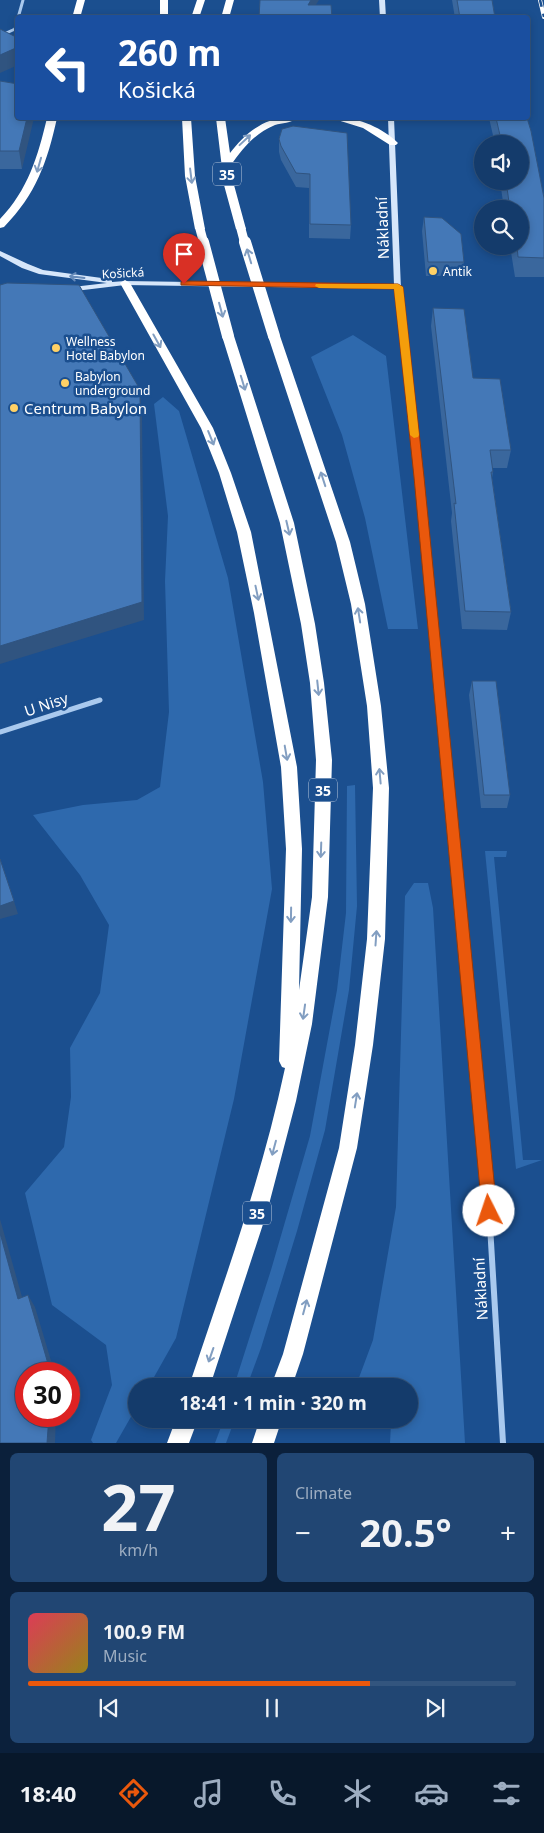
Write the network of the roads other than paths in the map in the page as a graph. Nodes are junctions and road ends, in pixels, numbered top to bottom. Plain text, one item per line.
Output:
1 (23, 0) edge
2 (81, 0) edge
3 (164, 0) edge
4 (201, 0) edge
5 (230, 0) edge
6 (382, 0) edge
7 (19, 15) edge
8 (77, 15) edge
9 (164, 15) edge
10 (195, 15) edge
11 (226, 15) edge
12 (383, 15) edge
13 (15, 26) edge
14 (0, 36) edge
15 (51, 120) edge
16 (220, 120) edge
17 (282, 120) edge
18 (344, 120) edge
19 (391, 120) edge
20 (185, 121) edge
21 (392, 143) junction
22 (226, 165) junction
23 (0, 225) edge
24 (0, 253) edge
25 (125, 283) junction
26 (398, 287) junction
27 (62, 290) edge
28 (100, 700) dead end
29 (0, 732) edge
30 (287, 1101) junction
31 (203, 1378) edge
32 (284, 1378) edge
33 (184, 1428) edge
34 (268, 1428) edge
35 (178, 1443) edge
36 (263, 1443) edge
37 (503, 1443) edge

1 - 7 street
2 - 8 highway
3 - 9 highway
4 - 10 highway
5 - 11 highway
6 - 12 street
13 - 14 street
15 -> 23 highway
16 - 22 highway, 35
22 -> 17 highway
18 - 21 highway
19 - 21 street, Nákladní
20 -> 30 highway, 35, bridge
21 - 26 street, Nákladní
32 -> 22 highway, 35, bridge
25 -> 24 street
25 - 26 street, Košická
25 - 27 street, Košická
25 -> 30 highway
26 - 37 street, Nákladní
28 - 29 street, U Nisy
30 -> 31 highway, 35
33 - 35 highway
34 - 36 highway

